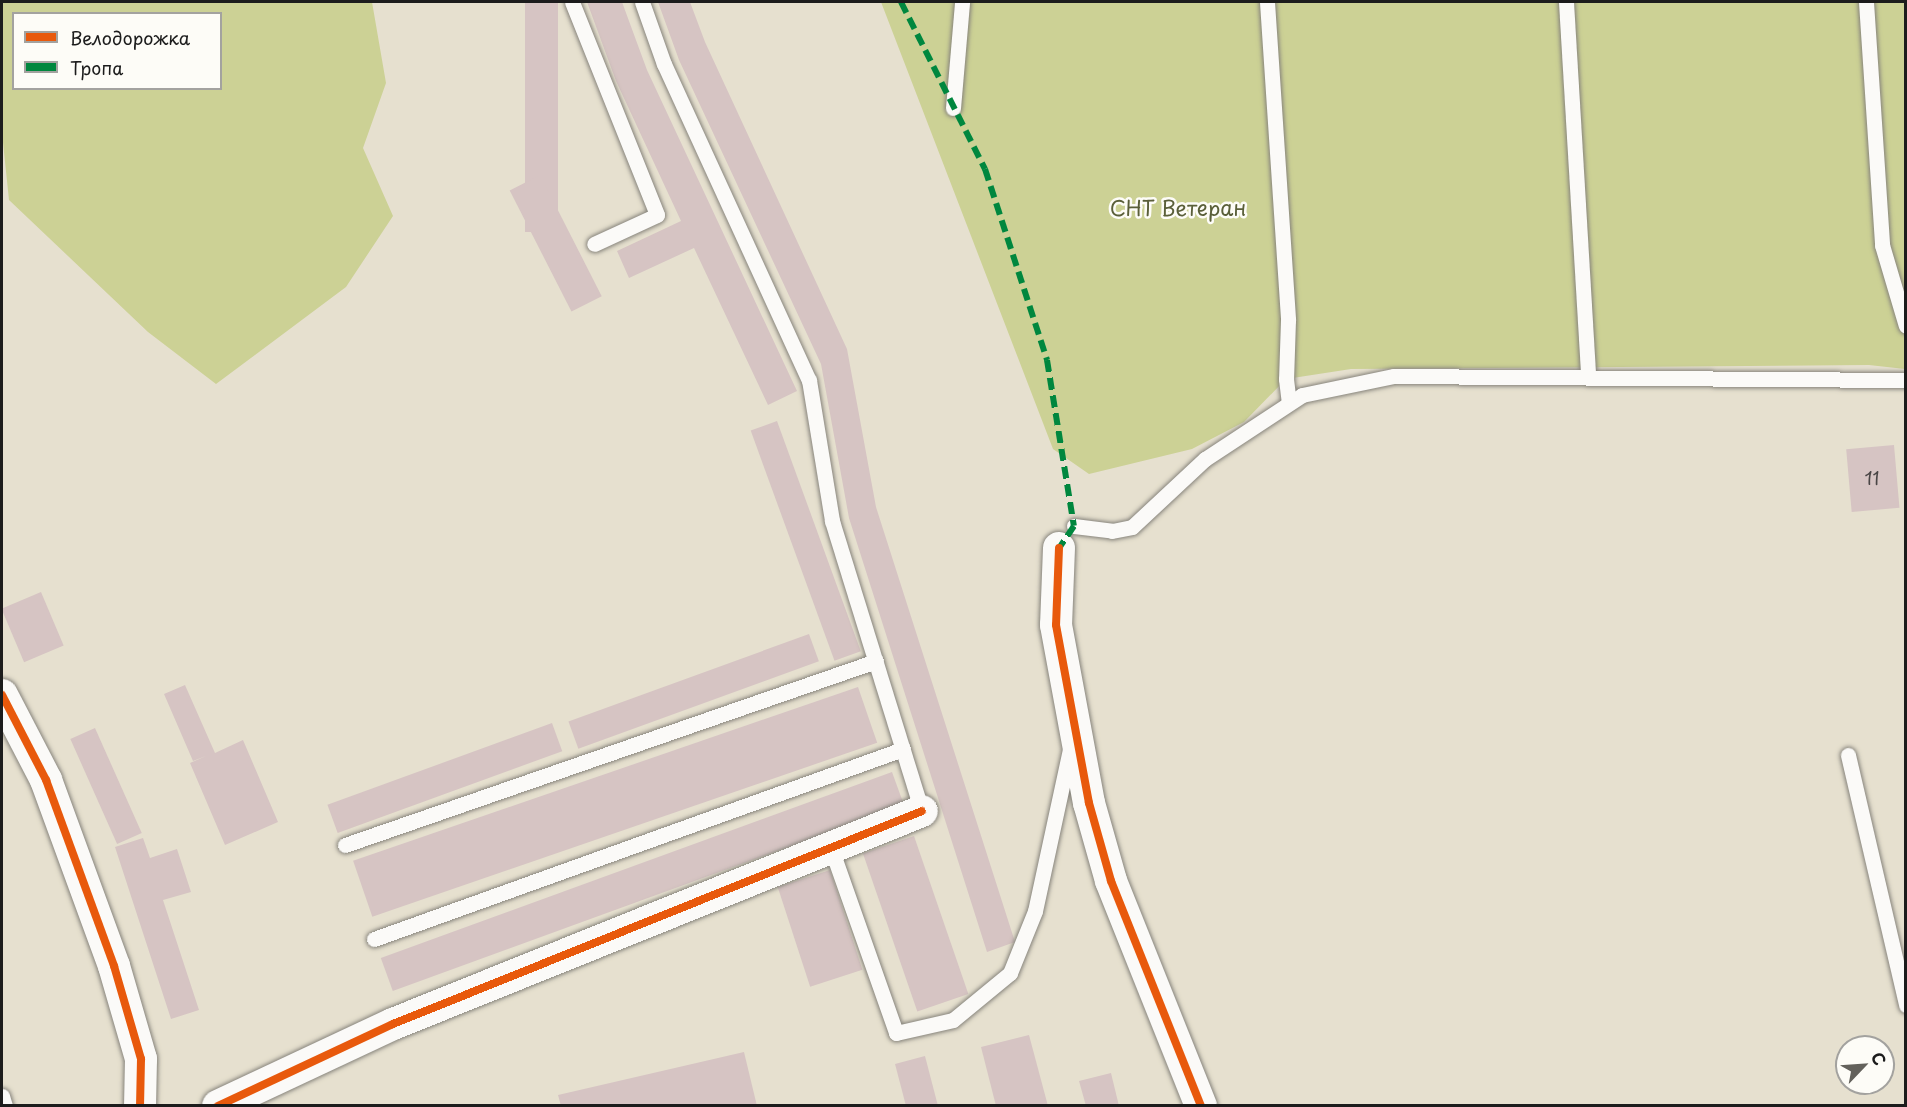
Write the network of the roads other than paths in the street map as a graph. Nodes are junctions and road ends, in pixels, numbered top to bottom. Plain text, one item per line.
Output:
1 (572, 2) edge
2 (642, 2) edge
3 (962, 2) edge
4 (1267, 2) edge
5 (1566, 2) edge
6 (1866, 2) edge
7 (953, 108) dead end
8 (594, 244) dead end
9 (1905, 326) edge
10 (1588, 375) junction
11 (1905, 380) edge
12 (1289, 403) junction
13 (1067, 537) joint
14 (876, 662) junction
15 (2, 695) edge
16 (1075, 726) junction
17 (903, 749) junction
18 (1848, 755) dead end
19 (922, 811) joint
20 (345, 845) dead end
21 (831, 848) junction
22 (374, 939) dead end
23 (1905, 1005) edge
24 (2, 1096) edge
25 (5, 1106) edge
26 (140, 1106) edge
27 (218, 1106) edge
28 (1201, 1106) edge

1 - 8 lane
2 - 14 lane
3 - 7 lane
4 - 12 lane
5 - 10 lane
6 - 9 lane
10 - 11 lane
10 - 12 lane
12 - 13 lane
13 - 16 street
14 - 17 lane
14 - 20 lane
15 - 26 street
16 - 21 lane
16 - 28 street
17 - 19 lane
17 - 22 lane
18 - 23 lane
19 - 21 street
21 - 27 street
24 - 25 lane

